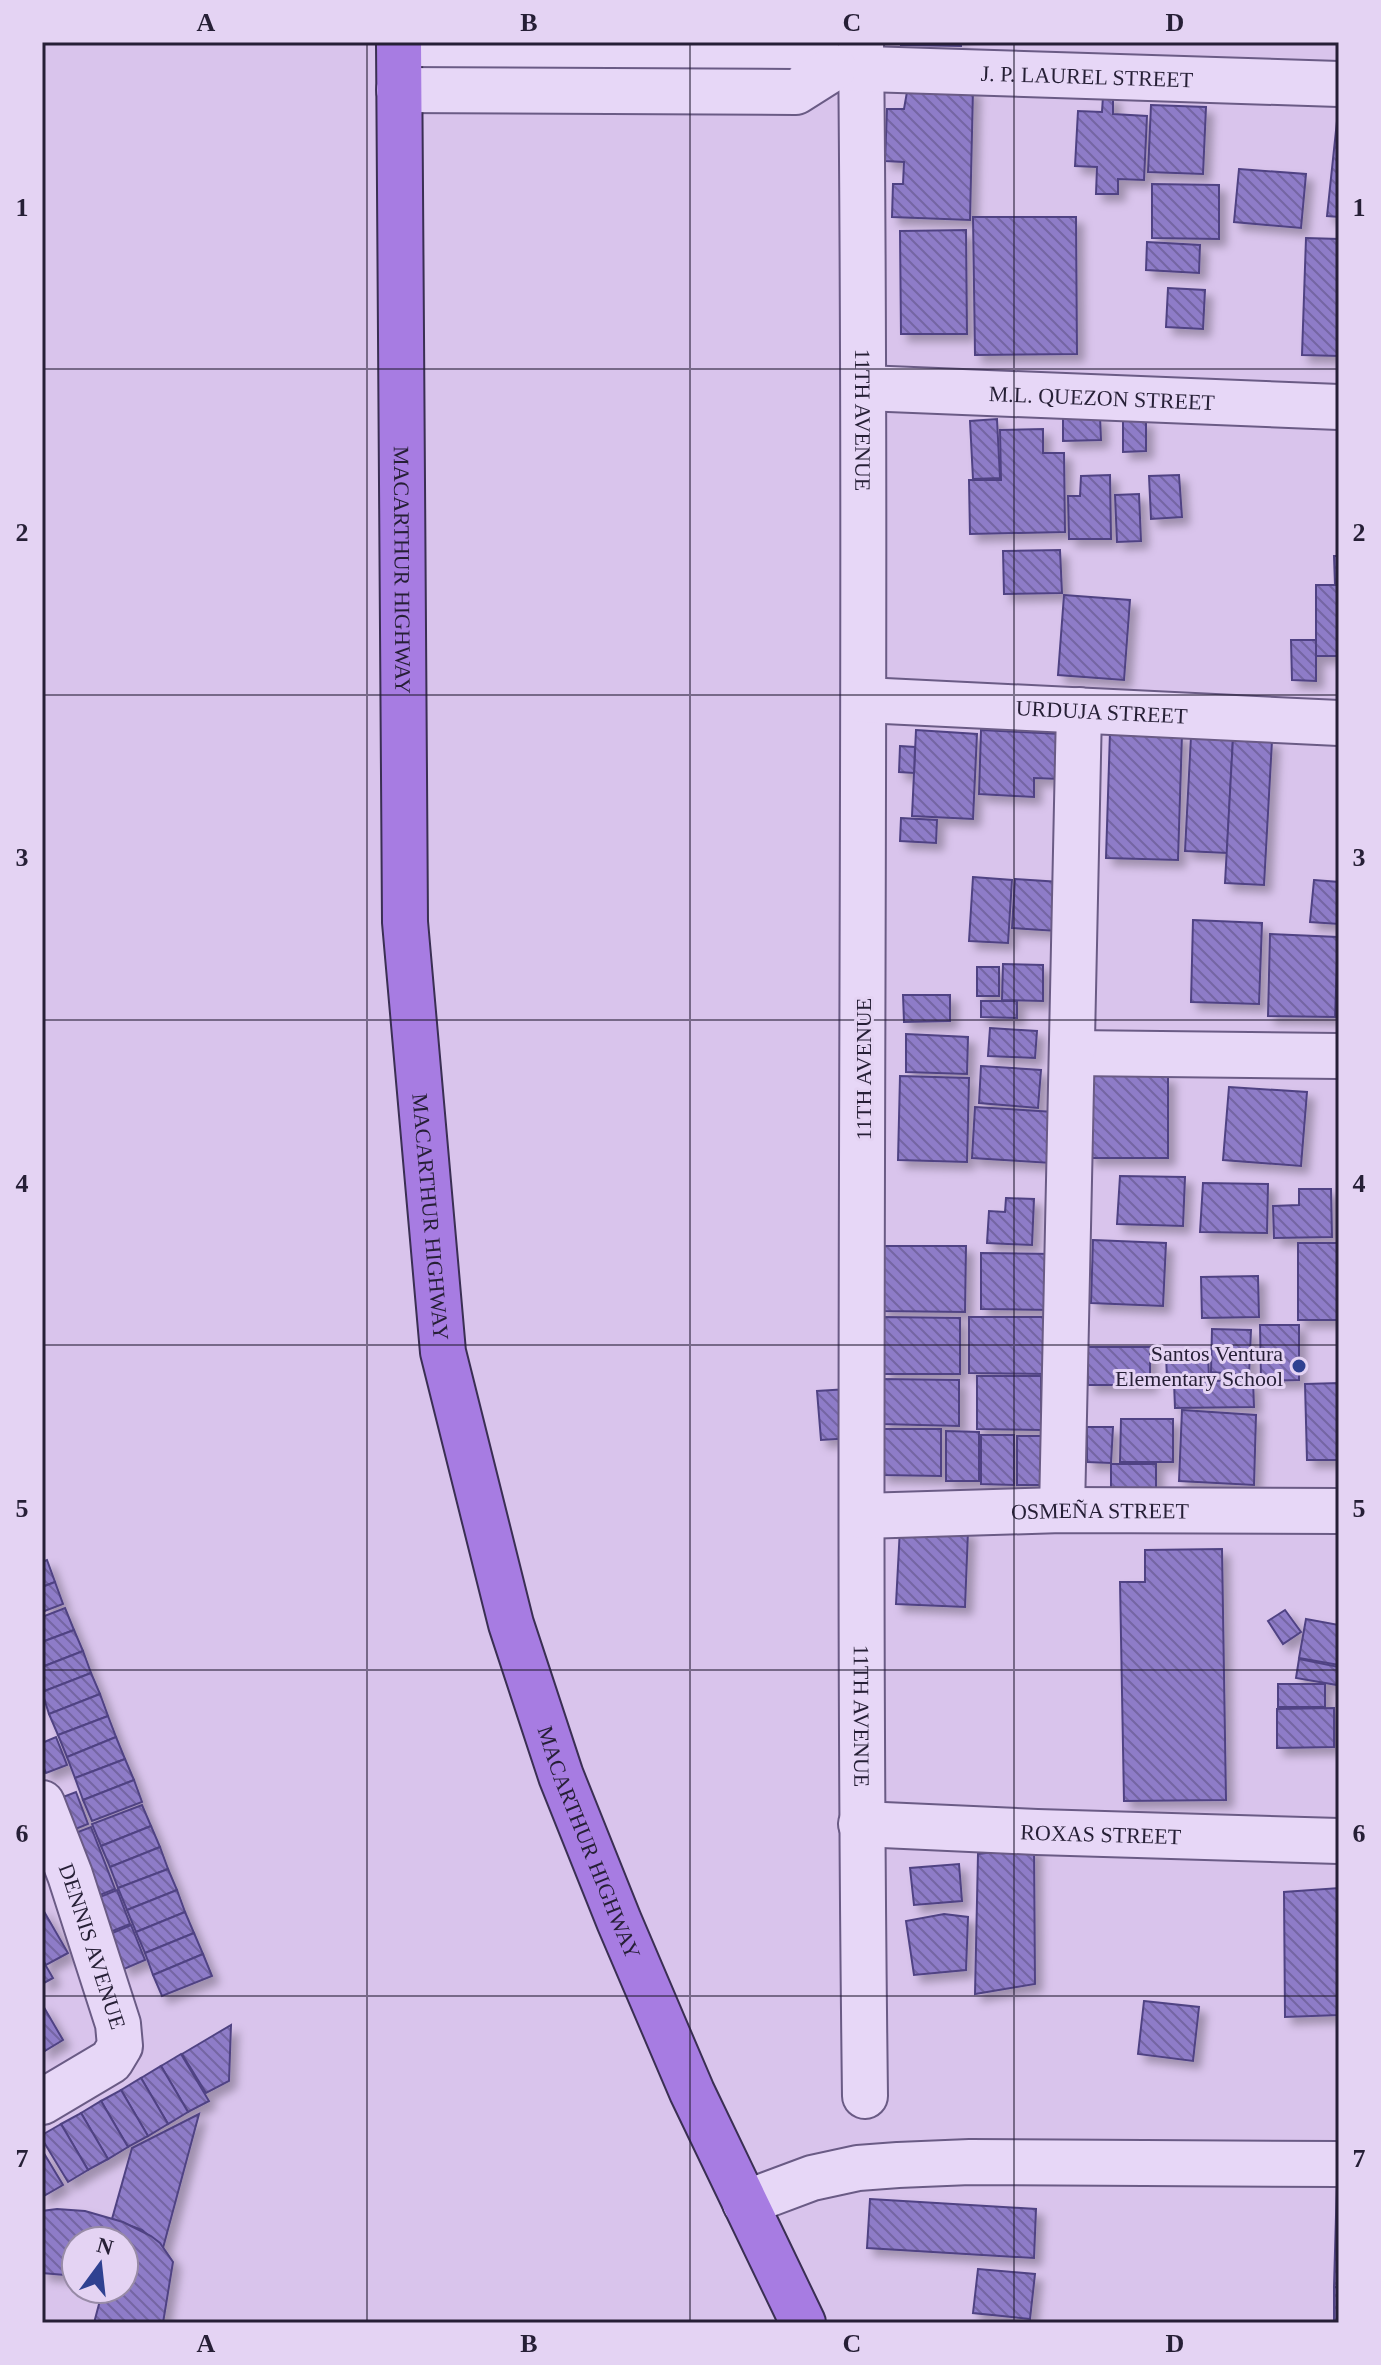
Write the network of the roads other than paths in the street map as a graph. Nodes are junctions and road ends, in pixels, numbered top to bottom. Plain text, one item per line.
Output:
1 (399, 43) edge
2 (570, 45) junction
3 (714, 46) junction
4 (852, 60) edge
5 (1339, 84) edge
6 (399, 90) junction
7 (570, 92) junction
8 (714, 92) junction
9 (864, 388) junction
10 (1339, 407) edge
11 (864, 700) junction
12 (1079, 710) junction
13 (1339, 723) edge
14 (1072, 1053) junction
15 (1339, 1056) edge
16 (1062, 1510) junction
17 (1339, 1511) edge
18 (862, 1516) junction
19 (42, 1803) edge
20 (861, 1824) junction
21 (1339, 1841) edge
22 (56, 1883) edge
23 (865, 2096) dead end
24 (42, 2102) edge
25 (1339, 2164) edge
26 (745, 2203) junction
27 (803, 2323) edge

1 - 2 street, J. P. LAUREL STREET
1 - 6 highway, MACARTHUR HIGHWAY
2 - 3 street, J. P. LAUREL STREET
2 - 7 street
3 - 4 street, J. P. LAUREL STREET
3 - 8 street
4 - 5 street, J. P. LAUREL STREET
4 - 8 street
4 - 9 street, 11TH AVENUE
6 - 7 street
6 - 26 highway, MACARTHUR HIGHWAY
7 - 8 street
9 - 10 street, M.L. QUEZON STREET
9 - 11 street, 11TH AVENUE
11 - 12 street, URDUJA STREET
11 - 18 street, 11TH AVENUE
12 - 13 street, URDUJA STREET
12 - 14 street
14 - 15 street
14 - 16 street
16 - 17 street, OSMEÑA STREET
16 - 18 street, OSMEÑA STREET
18 - 20 street, 11TH AVENUE
19 - 22 street, DENNIS AVENUE
20 - 21 street, ROXAS STREET
20 - 23 street, 11TH AVENUE
22 - 24 street, DENNIS AVENUE
25 - 26 street
26 - 27 highway, MACARTHUR HIGHWAY

